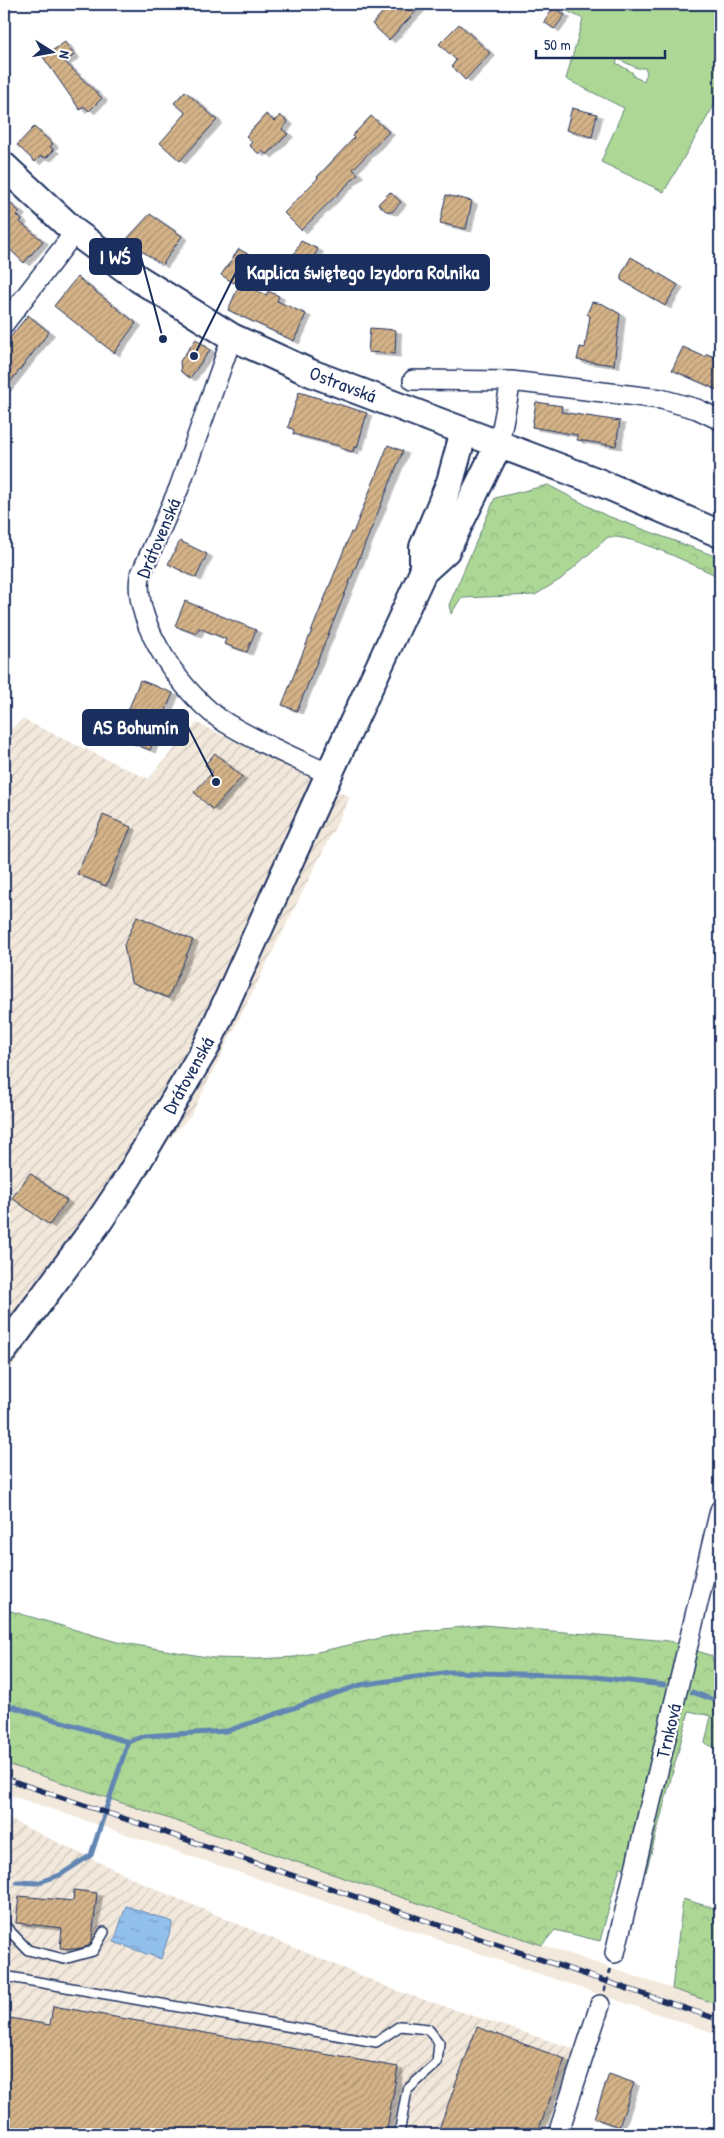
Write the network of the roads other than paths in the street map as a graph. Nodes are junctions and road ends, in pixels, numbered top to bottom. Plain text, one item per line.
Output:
1 (4, 166) edge
2 (75, 232) junction
3 (4, 324) edge
4 (232, 337) junction
5 (413, 380) dead end
6 (511, 381) junction
7 (720, 420) edge
8 (464, 430) junction
9 (499, 444) junction
10 (720, 534) edge
11 (423, 572) junction
12 (329, 774) junction
13 (4, 1350) edge
14 (720, 1510) edge
15 (4, 1925) edge
16 (104, 1932) dead end
17 (615, 1953) dead end
18 (4, 1976) edge
19 (602, 1998) road end
20 (399, 2134) edge
21 (558, 2134) edge

1 - 2 street, Ostravská
2 - 3 street
2 - 4 street, Ostravská
4 - 8 street, Ostravská
4 - 12 street, Drátovenská
5 - 6 street
6 - 7 street
6 - 9 street
8 - 9 street, Ostravská
8 - 11 street, Drátovenská
9 - 10 street, Ostravská
9 - 11 street, Drátovenská
11 - 12 street, Drátovenská
12 - 13 street, Drátovenská
14 - 17 street, Trnková
15 - 16 lane
18 - 20 lane
19 - 21 street

